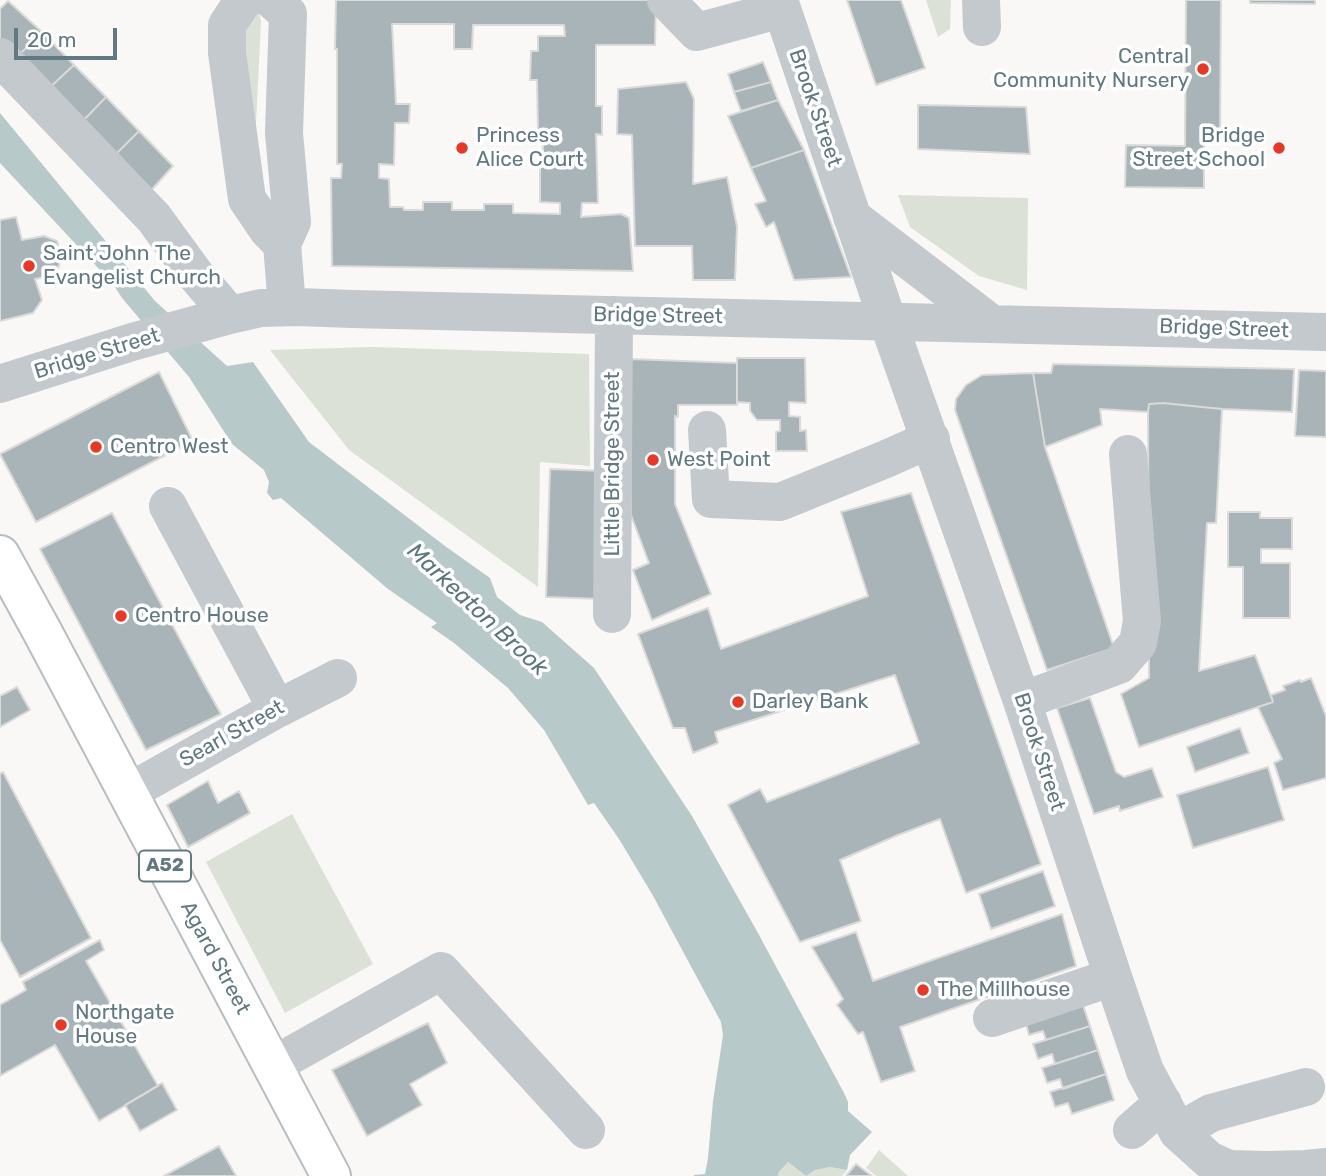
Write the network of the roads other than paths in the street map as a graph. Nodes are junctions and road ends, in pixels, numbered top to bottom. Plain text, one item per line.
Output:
1 (666, 0) edge
2 (268, 1) edge
3 (780, 5) edge
4 (0, 57) edge
5 (852, 217) junction
6 (282, 244) junction
7 (287, 307) junction
8 (614, 315) junction
9 (217, 318) junction
10 (888, 322) junction
11 (992, 324) junction
12 (1326, 332) edge
13 (0, 384) edge
14 (707, 430) dead end
15 (930, 439) junction
16 (1128, 454) dead end
17 (167, 506) dead end
18 (0, 555) edge
19 (612, 614) dead end
20 (338, 678) dead end
21 (1022, 701) junction
22 (277, 709) junction
23 (127, 793) junction
24 (1113, 977) junction
25 (992, 1018) dead end
26 (272, 1066) junction
27 (1306, 1087) dead end
28 (1170, 1117) junction
29 (586, 1130) dead end
30 (1132, 1130) dead end
31 (1326, 1167) edge
32 (331, 1176) edge

1 - 3 street
2 - 6 street
2 - 6 street
3 - 5 street, Brook Street
4 - 9 street
5 - 10 street, Brook Street
5 - 11 street
6 - 7 street
7 - 8 street, Bridge Street
7 - 9 street, Bridge Street
8 - 10 street, Bridge Street
8 - 19 street, Little Bridge Street
9 - 13 street, Bridge Street
10 - 11 street, Bridge Street
10 - 15 street, Brook Street
11 - 12 street, Bridge Street
14 - 15 street
15 - 21 street, Brook Street
16 - 21 street
17 - 22 street
18 - 23 main road, Agard Street / A52
20 - 22 street, Searl Street
21 - 24 street, Brook Street
22 - 23 street, Searl Street
23 - 26 main road, Agard Street / A52
24 - 25 street
24 - 28 street, Brook Street
26 - 29 street
26 - 32 main road, Agard Street / A52
27 - 28 street
28 - 30 street
28 - 31 street, Brook Street

